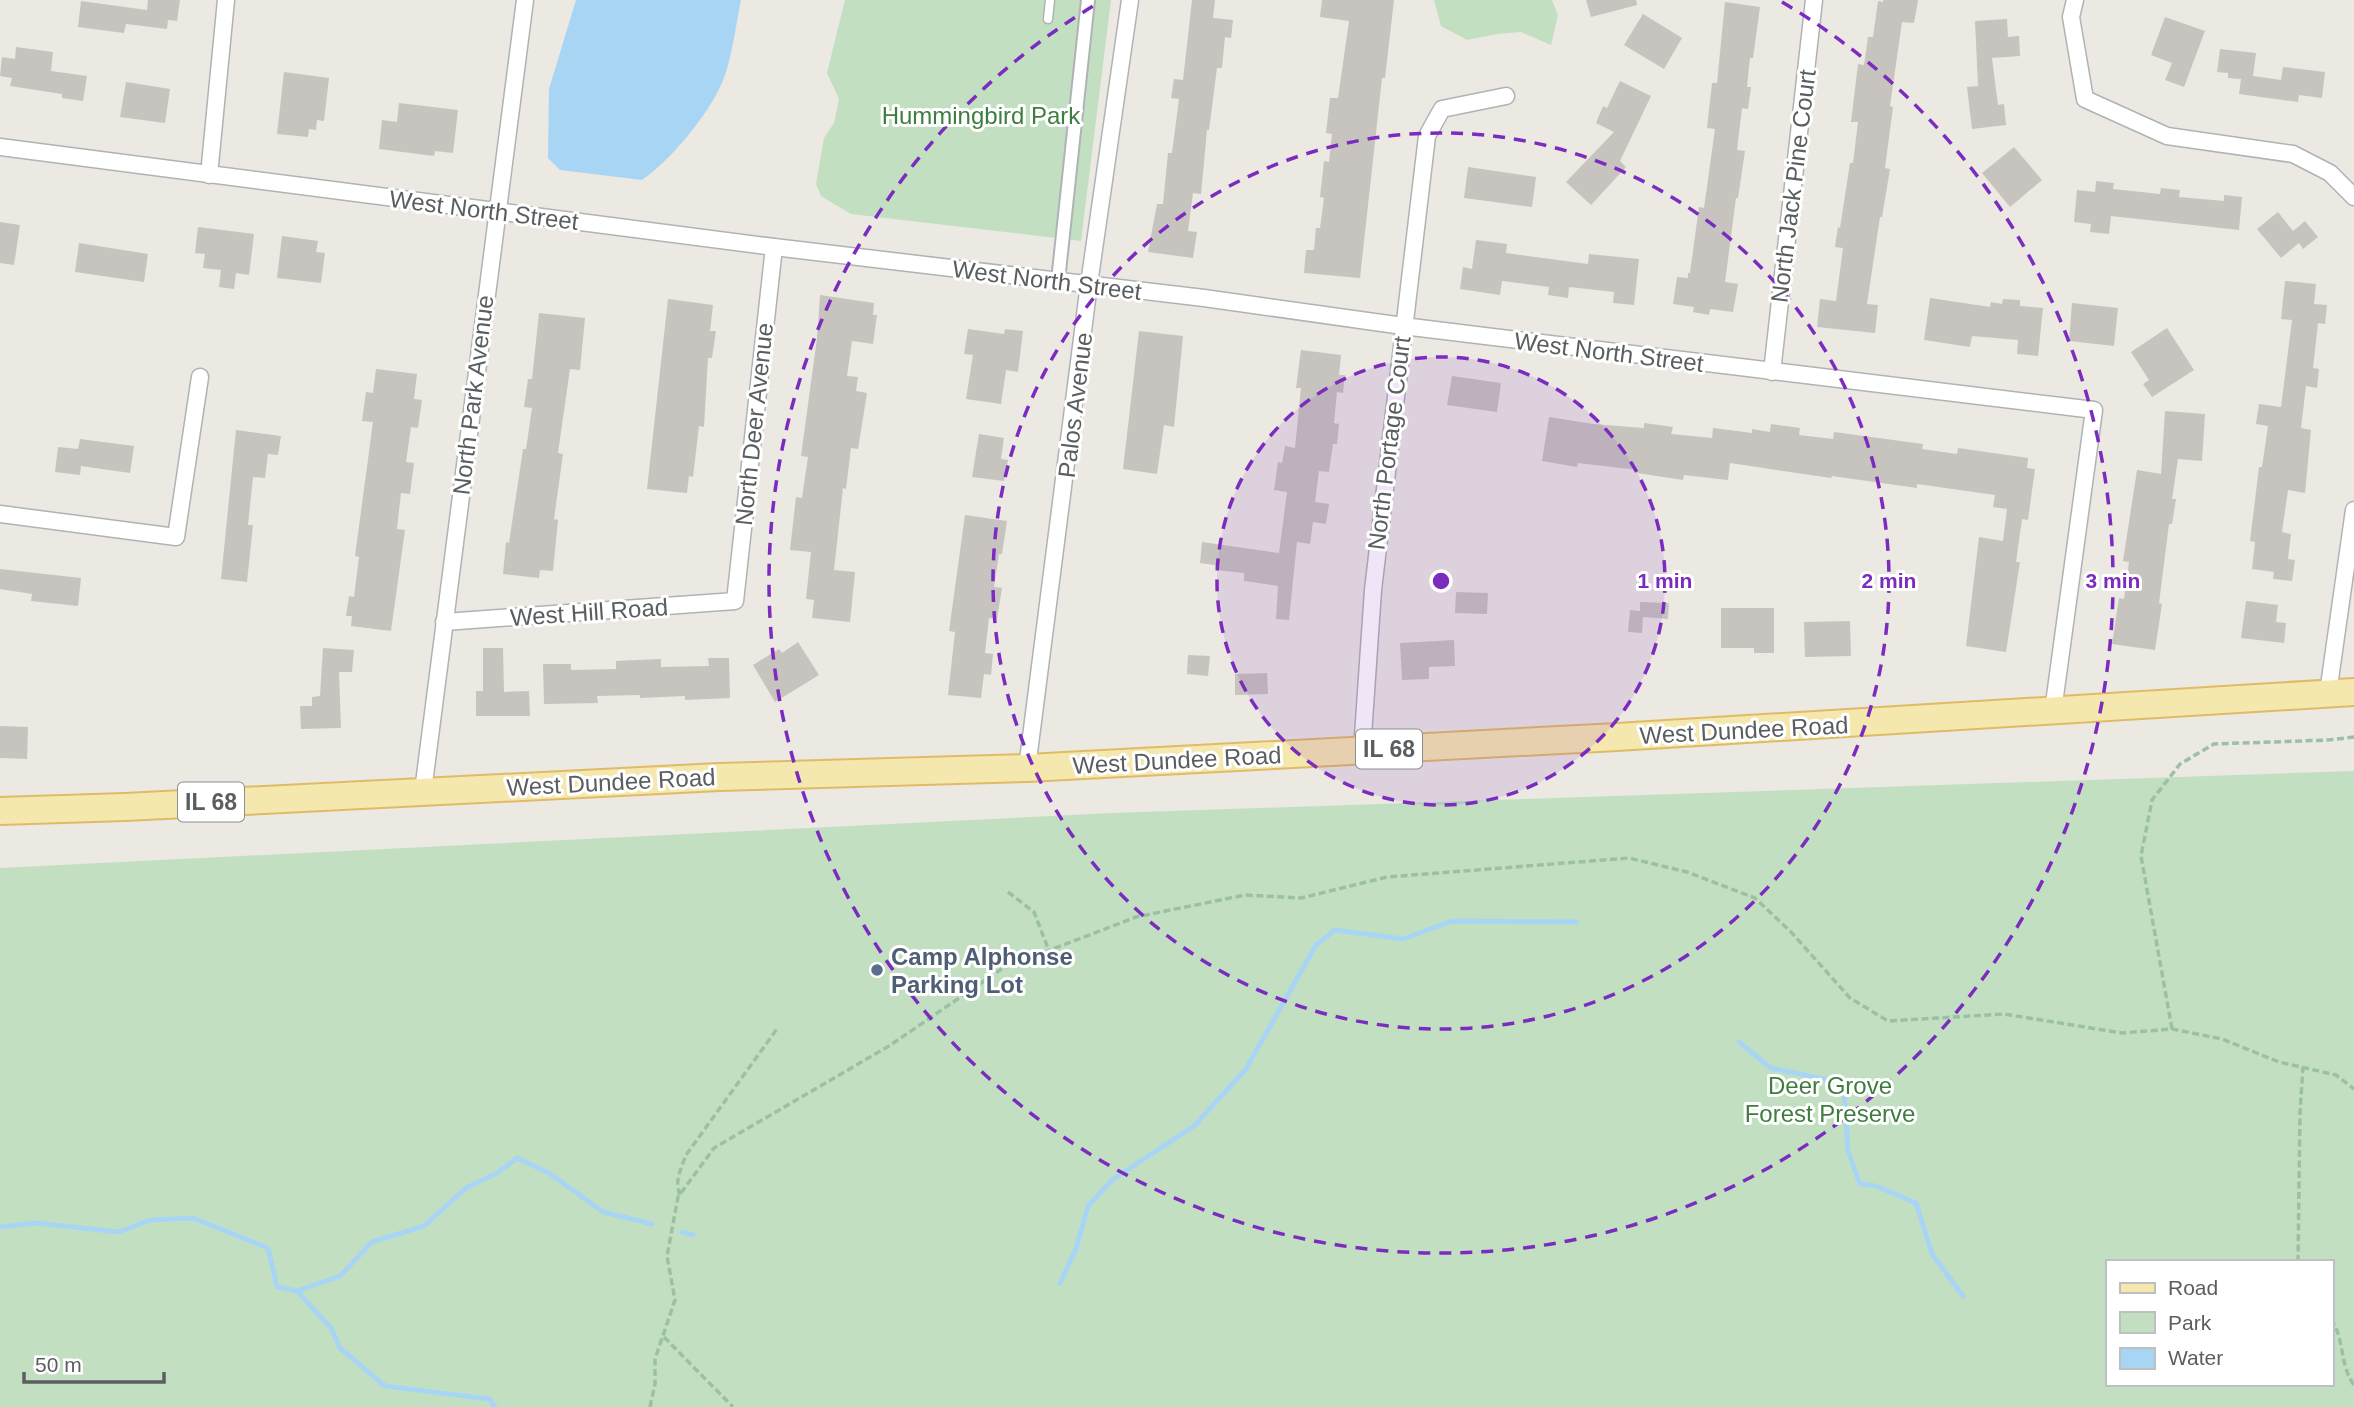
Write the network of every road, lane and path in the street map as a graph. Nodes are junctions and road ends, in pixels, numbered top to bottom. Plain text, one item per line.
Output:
1 (226, 0) edge
2 (525, 0) edge
3 (1050, 0) edge
4 (1088, 0) edge
5 (1129, 0) edge
6 (1814, 0) edge
7 (2075, 0) edge
8 (1048, 19) dead end
9 (1506, 96) dead end
10 (0, 147) edge
11 (209, 176) junction
12 (2354, 197) edge
13 (497, 211) junction
14 (774, 247) junction
15 (1058, 281) junction
16 (1089, 284) junction
17 (1403, 326) junction
18 (1772, 372) junction
19 (200, 377) dead end
20 (2354, 510) edge
21 (0, 514) edge
22 (735, 601) joint
23 (444, 622) junction
24 (2341, 692) edge
25 (2053, 711) junction
26 (2354, 737) edge
27 (1362, 750) junction
28 (1027, 768) junction
29 (423, 791) junction
30 (0, 811) edge
31 (1008, 892) dead end
32 (1049, 951) junction
33 (777, 1029) dead end
34 (2172, 1029) junction
35 (2303, 1067) junction
36 (2354, 1089) edge
37 (680, 1195) junction
38 (2298, 1260) edge
39 (2333, 1324) edge
40 (664, 1337) junction
41 (2354, 1385) edge
42 (650, 1407) edge
43 (733, 1407) edge

1 - 11 street
2 - 13 street, North Park Avenue
3 - 8 lane
4 - 15 street
5 - 16 street, Palos Avenue
6 - 18 street, North Jack Pine Court
7 - 12 street
9 - 17 street, North Portage Court
10 - 11 street, West North Street
11 - 13 street, West North Street
13 - 14 street, West North Street
13 - 23 street, North Park Avenue
14 - 15 street, West North Street
14 - 22 street, North Deer Avenue
15 - 16 street, West North Street
16 - 17 street, West North Street
16 - 28 street, Palos Avenue
17 - 18 street, West North Street
17 - 27 street, North Portage Court
18 - 25 street, West North Street
19 - 21 street
20 - 24 street
22 - 23 street, West Hill Road
23 - 29 street, North Park Avenue
24 - 25 main road, West Dundee Road / IL 68
25 - 27 main road, West Dundee Road / IL 68
26 - 34 path
27 - 28 main road, West Dundee Road / IL 68
28 - 29 main road, West Dundee Road / IL 68
29 - 30 main road, West Dundee Road / IL 68
31 - 32 path
32 - 34 path
32 - 37 path
33 - 37 path
34 - 35 path
35 - 36 path
35 - 38 path
37 - 40 path
39 - 41 path
40 - 42 path
40 - 43 path

